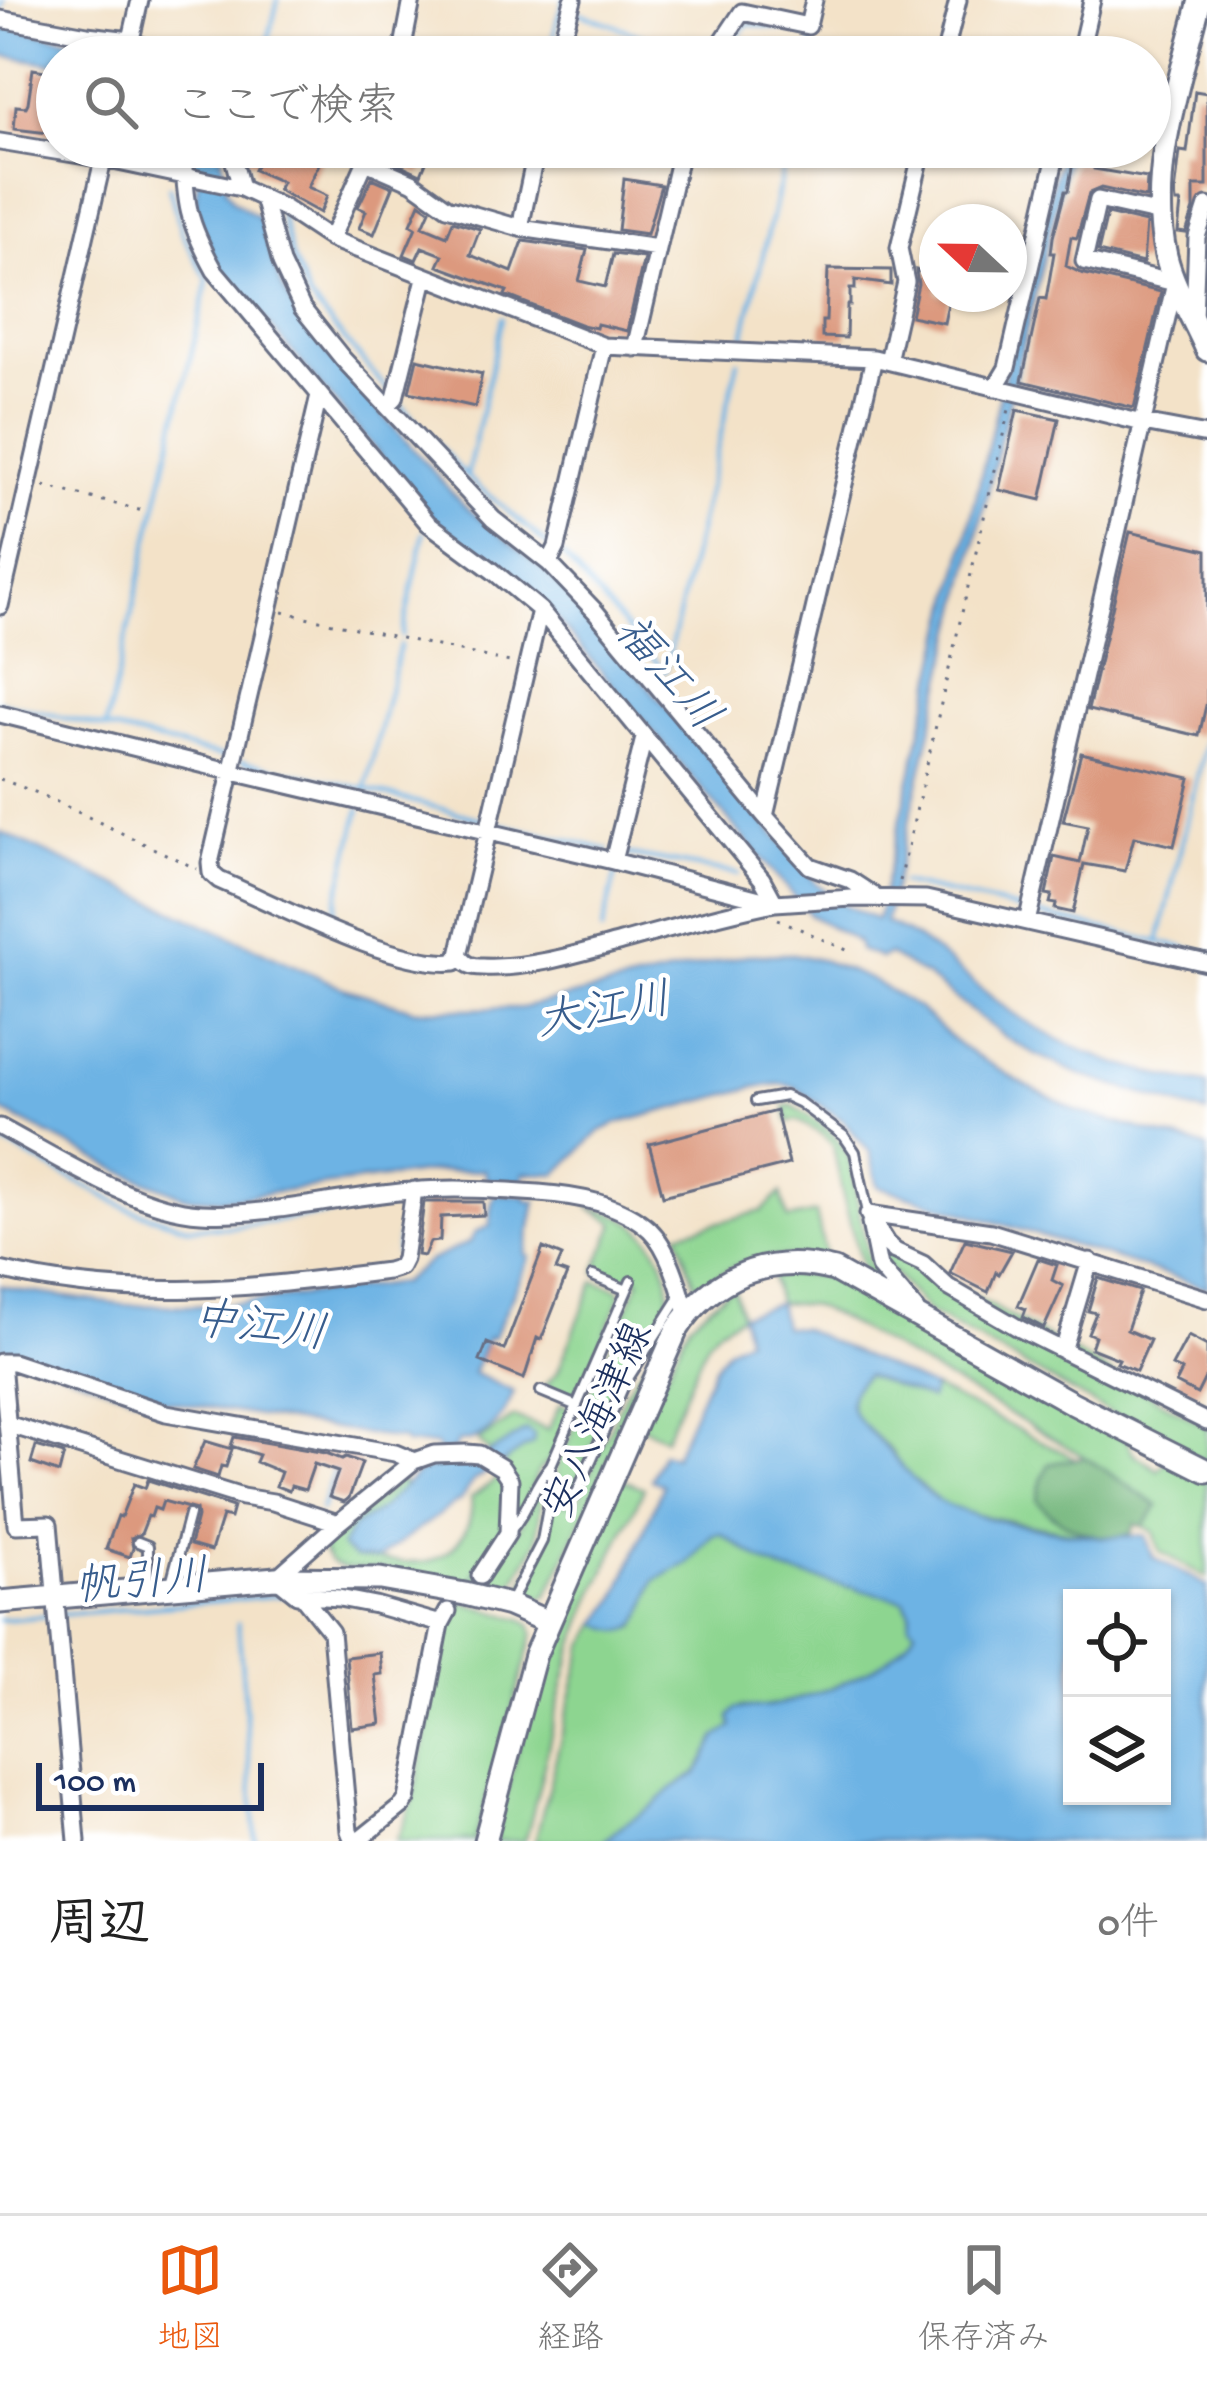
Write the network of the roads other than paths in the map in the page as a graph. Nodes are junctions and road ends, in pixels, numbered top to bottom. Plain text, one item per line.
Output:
1 (140, 0) edge
2 (412, 0) edge
3 (573, 0) edge
4 (814, 0) edge
5 (958, 0) edge
6 (1092, 0) edge
7 (1200, 0) edge
8 (744, 6) edge
9 (0, 19) edge
10 (90, 36) edge
11 (132, 36) edge
12 (405, 36) edge
13 (563, 36) edge
14 (725, 36) edge
15 (949, 36) edge
16 (1084, 36) edge
17 (1171, 122) edge
18 (0, 142) edge
19 (36, 146) edge
20 (102, 168) edge
21 (160, 168) edge
22 (184, 168) edge
23 (235, 168) edge
24 (360, 168) edge
25 (391, 168) edge
26 (533, 168) edge
27 (676, 168) edge
28 (918, 168) edge
29 (1053, 168) edge
30 (1163, 168) edge
31 (185, 175) junction
32 (239, 188) junction
33 (262, 197) junction
34 (1207, 206) edge
35 (1161, 214) junction
36 (520, 228) junction
37 (331, 239) junction
38 (658, 248) junction
39 (425, 278) junction
40 (1175, 283) junction
41 (1194, 318) junction
42 (604, 346) junction
43 (635, 348) junction
44 (1207, 350) edge
45 (881, 360) junction
46 (1002, 389) junction
47 (320, 396) junction
48 (387, 406) junction
49 (1143, 423) junction
50 (1207, 435) edge
51 (549, 563) junction
52 (0, 606) edge
53 (540, 610) junction
54 (0, 713) edge
55 (644, 738) junction
56 (233, 772) junction
57 (766, 816) junction
58 (490, 831) junction
59 (614, 855) junction
60 (884, 897) junction
61 (781, 903) junction
62 (1027, 922) junction
63 (460, 956) junction
64 (1207, 963) edge
65 (756, 1101) dead end
66 (0, 1127) edge
67 (414, 1190) junction
68 (868, 1214) junction
69 (1090, 1261) junction
70 (0, 1270) edge
71 (592, 1276) dead end
72 (1207, 1299) edge
73 (684, 1304) junction
74 (924, 1319) junction
75 (1064, 1351) junction
76 (1, 1362) edge
77 (541, 1391) dead end
78 (577, 1406) junction
79 (1207, 1422) edge
80 (7, 1424) junction
81 (414, 1461) junction
82 (551, 1465) junction
83 (1207, 1471) edge
84 (550, 1491) junction
85 (189, 1515) dead end
86 (338, 1523) junction
87 (508, 1533) junction
88 (138, 1542) dead end
89 (480, 1576) dead end
90 (276, 1579) junction
91 (159, 1589) junction
92 (303, 1597) junction
93 (57, 1601) junction
94 (0, 1602) edge
95 (509, 1605) junction
96 (548, 1622) junction
97 (77, 1841) edge
98 (356, 1841) edge
99 (485, 1841) edge

1 - 11 street
2 - 12 street
3 - 13 street
4 - 8 street
5 - 15 street
6 - 16 street
7 - 17 main road
8 - 14 street
9 - 10 street
18 - 19 street
20 - 52 street
21 - 31 street
22 - 31 street
23 - 32 street
24 - 37 street
25 - 36 street
26 - 36 street
27 - 38 street
28 - 45 street
29 - 46 street
30 - 35 main road
31 - 32 street
31 - 47 street
32 - 33 street
33 - 37 street
33 - 48 street
34 - 41 street
35 - 40 main road
35 - 40 street
36 - 38 street
37 - 39 street
38 - 43 street
39 - 42 street
39 - 48 street
40 - 41 main road
40 - 49 street
41 - 44 main road
42 - 43 street
42 - 51 street
43 - 45 street
45 - 46 street
45 - 57 street
46 - 49 street
47 - 53 street
47 - 56 street
48 - 51 street
49 - 50 street
49 - 62 street
51 - 57 street
53 - 55 street
53 - 58 street
54 - 56 street
55 - 59 street
55 - 61 street
56 - 58 street
56 - 63 street
57 - 60 street
58 - 59 street
58 - 63 street
59 - 61 street
60 - 61 street
60 - 62 street
61 - 63 street
62 - 64 street
65 - 68 lane
66 - 67 street
67 - 70 street
67 - 73 street
68 - 69 street
68 - 74 street
68 - 75 street
69 - 72 street
69 - 75 street
71 - 78 lane
73 - 74 main road, 安八海津線
73 - 84 lane
73 - 96 main road, 安八海津線
74 - 83 main road, 安八海津線
75 - 79 street
76 - 80 street
76 - 81 street
77 - 78 lane
78 - 82 lane
80 - 86 street
80 - 93 street
81 - 86 street
81 - 87 street
82 - 84 lane
82 - 87 lane
84 - 95 lane
85 - 91 lane
86 - 90 street
87 - 89 street
88 - 91 lane
90 - 91 main road
90 - 92 street
90 - 95 main road
91 - 93 main road
92 - 98 street
92 - 98 street
93 - 94 main road
93 - 97 street
95 - 96 main road
96 - 99 main road, 安八海津線

